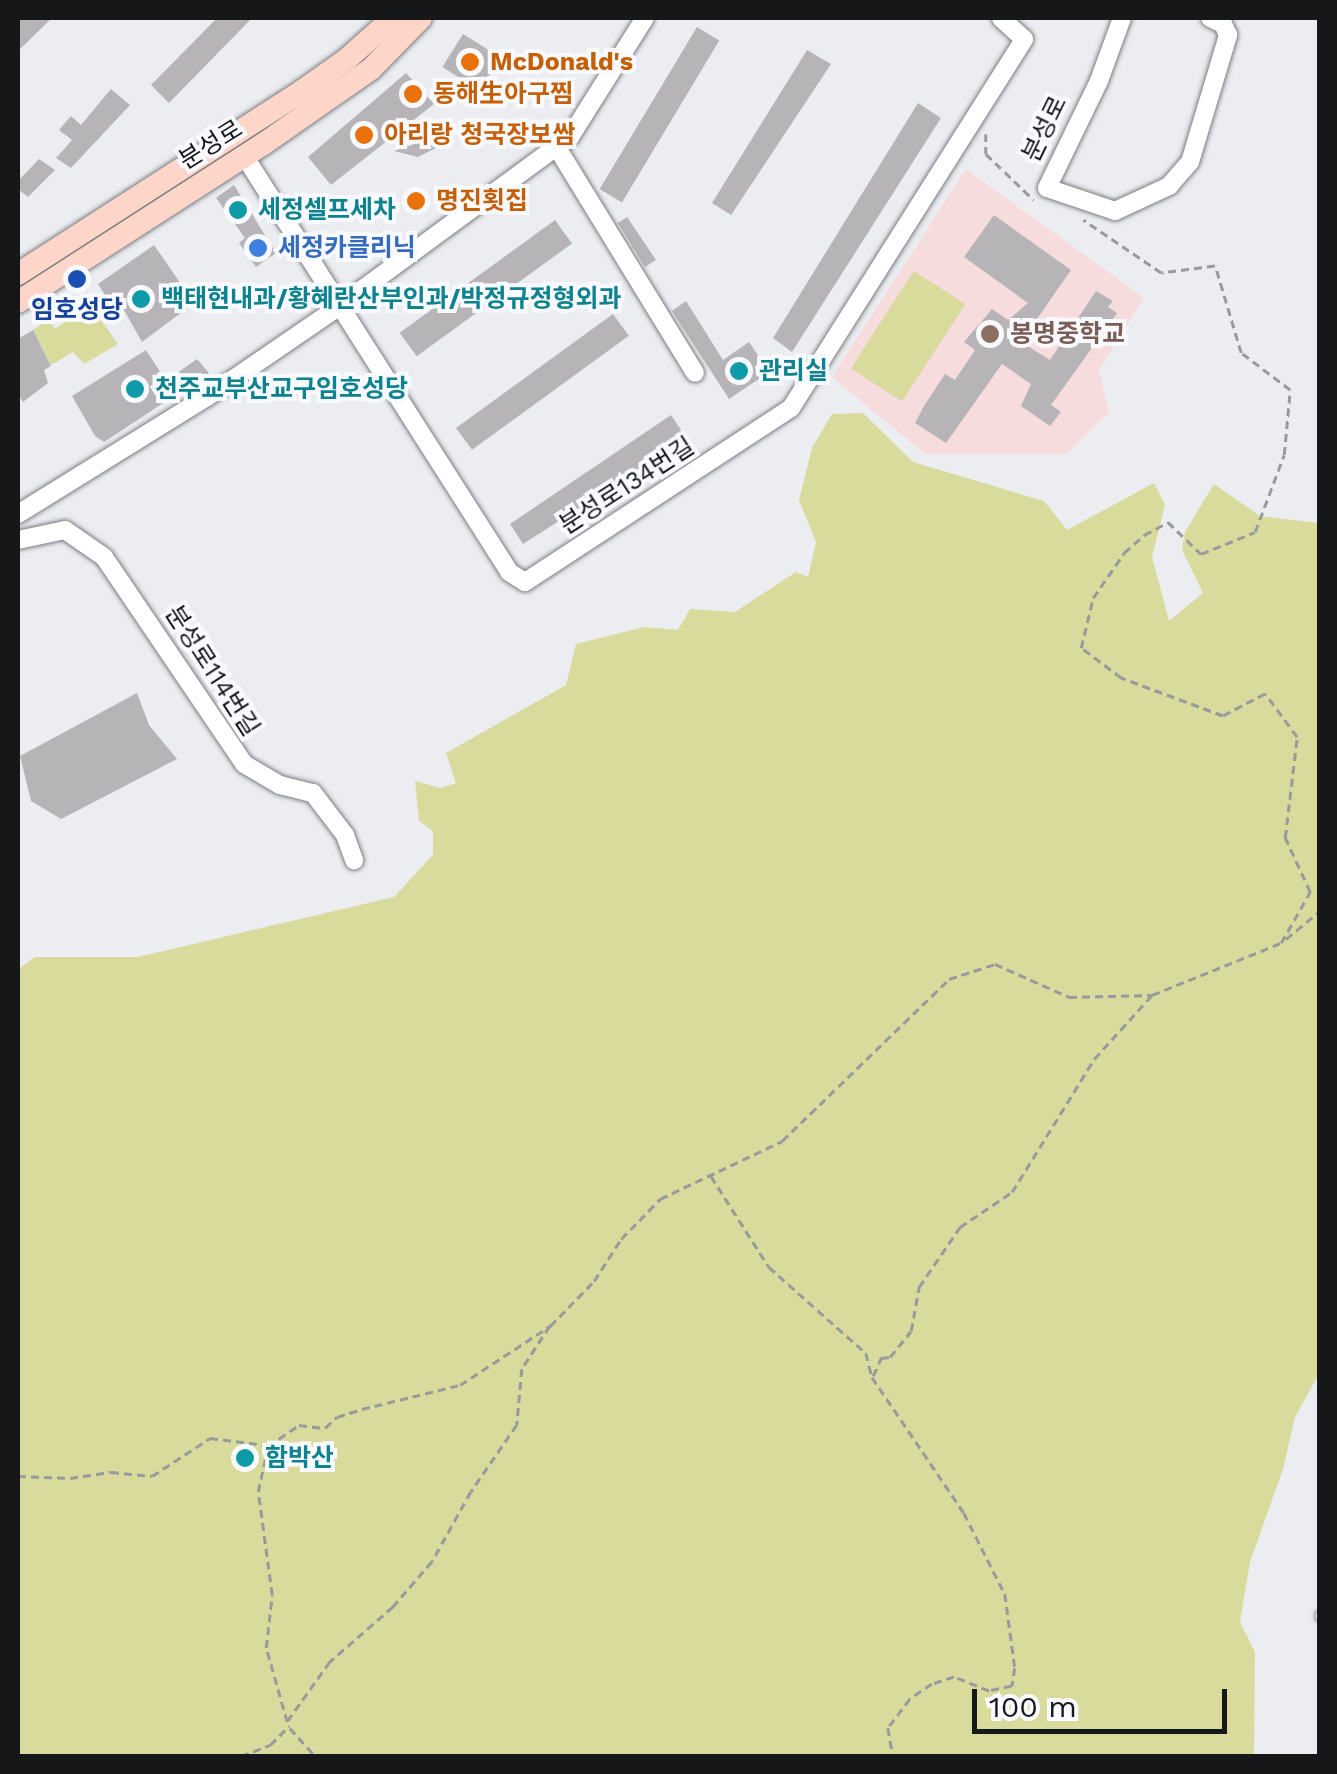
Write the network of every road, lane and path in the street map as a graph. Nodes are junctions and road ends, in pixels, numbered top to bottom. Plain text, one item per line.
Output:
1 (393, 18) edge
2 (421, 18) edge
3 (645, 18) edge
4 (1001, 18) edge
5 (1122, 18) edge
6 (1210, 18) edge
7 (986, 123) dead end
8 (556, 146) junction
9 (245, 157) junction
10 (1039, 202) dead end
11 (1082, 220) dead end
12 (18, 274) edge
13 (18, 302) edge
14 (338, 308) junction
15 (695, 373) dead end
16 (18, 514) edge
17 (18, 540) edge
18 (354, 860) dead end
19 (1320, 911) edge
20 (1281, 943) junction
21 (1152, 995) junction
22 (710, 1175) junction
23 (550, 1326) junction
24 (872, 1377) junction
25 (268, 1446) junction
26 (18, 1476) edge
27 (288, 1724) junction
28 (241, 1756) edge
29 (315, 1756) edge
30 (893, 1756) edge

1 - 12 main road, 분성로
2 - 9 main road, 분성로
3 - 8 street
4 - 14 street, 분성로134번길
5 - 6 street, 분성로
7 - 10 path
8 - 14 street
8 - 15 street
9 - 13 main road, 분성로
9 - 14 street, 분성로134번길
11 - 20 path
14 - 16 street
17 - 18 street, 분성로114번길
19 - 20 path
20 - 21 path
21 - 22 path
21 - 24 path
22 - 23 path
22 - 24 path
23 - 25 path
23 - 27 path
24 - 30 path
25 - 26 path
25 - 27 path
27 - 28 path
27 - 29 path

